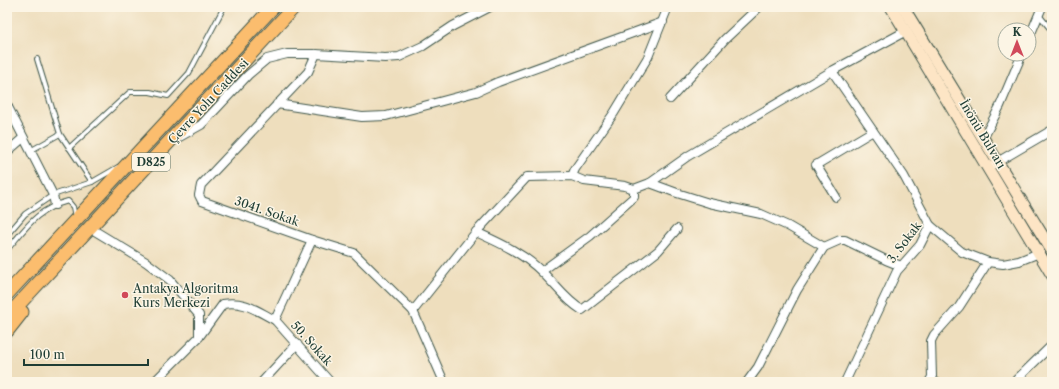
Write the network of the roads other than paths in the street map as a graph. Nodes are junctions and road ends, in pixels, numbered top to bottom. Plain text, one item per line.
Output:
1 (224, 7) edge
2 (273, 7) edge
3 (294, 7) edge
4 (490, 7) edge
5 (668, 7) edge
6 (759, 7) edge
7 (891, 7) edge
8 (903, 7) edge
9 (1040, 11) edge
10 (663, 22) junction
11 (1036, 22) edge
12 (906, 31) junction
13 (1052, 31) edge
14 (316, 54) junction
15 (37, 59) dead end
16 (1019, 62) edge
17 (832, 71) junction
18 (670, 99) dead end
19 (277, 104) junction
20 (7, 106) edge
21 (1052, 130) edge
22 (873, 131) junction
23 (60, 134) junction
24 (23, 138) junction
25 (983, 139) junction
26 (168, 144) junction
27 (69, 148) junction
28 (30, 151) junction
29 (7, 152) edge
30 (132, 160) junction
31 (998, 161) junction
32 (989, 169) junction
33 (572, 176) junction
34 (92, 182) junction
35 (650, 183) junction
36 (634, 189) junction
37 (52, 195) junction
38 (836, 197) dead end
39 (54, 205) junction
40 (71, 225) junction
41 (930, 225) junction
42 (90, 228) junction
43 (677, 229) dead end
44 (476, 232) junction
45 (7, 235) edge
46 (80, 239) junction
47 (312, 240) junction
48 (824, 247) junction
49 (7, 250) edge
50 (1052, 250) edge
51 (1039, 253) junction
52 (988, 262) junction
53 (901, 266) junction
54 (542, 271) junction
55 (1052, 275) edge
56 (7, 284) edge
57 (7, 294) edge
58 (413, 311) junction
59 (7, 318) edge
60 (275, 320) junction
61 (7, 331) edge
62 (199, 337) junction
63 (297, 344) junction
64 (1052, 345) edge
65 (934, 380) edge
66 (154, 382) edge
67 (262, 382) edge
68 (330, 382) edge
69 (444, 382) edge
70 (747, 382) edge
71 (845, 382) edge
72 (1014, 382) edge

1 - 27 lane
2 - 30 highway, Çevre Yolu Caddesi / D825
3 - 26 highway, Çevre Yolu Caddesi / D825
4 - 14 street
5 - 10 street
6 - 18 street
7 - 12 main road, İnönü Bulvarı
8 - 25 main road, İnönü Bulvarı
9 - 11 street
9 - 13 lane
10 - 19 street
10 - 33 street
12 - 17 street
12 - 32 main road, İnönü Bulvarı
14 - 19 street, 3041. Sokak
14 - 26 street
15 - 23 lane
16 - 25 street
17 - 22 street
17 - 35 street
19 - 47 street, 3041. Sokak
20 - 24 street
21 - 31 street
22 - 38 street
22 - 41 street
23 - 27 lane
23 - 28 lane
24 - 28 street
24 - 29 street
25 - 31 main road, İnönü Bulvarı
26 - 42 highway, Çevre Yolu Caddesi / D825
27 - 34 lane
28 - 37 street
30 - 34 lane
30 - 40 highway, Çevre Yolu Caddesi / D825
31 - 32 street
31 - 50 main road, İnönü Bulvarı
32 - 51 main road, İnönü Bulvarı
33 - 36 street
33 - 44 street
34 - 37 lane
35 - 36 street
35 - 48 street
36 - 54 street
37 - 39 street
37 - 45 lane
39 - 40 lane
39 - 49 lane
40 - 56 highway
40 - 57 highway, Çevre Yolu Caddesi / D825
41 - 52 street, 3. Sokak
41 - 53 street, 3. Sokak
42 - 46 highway, Çevre Yolu Caddesi / D825
42 - 62 street
43 - 54 street
44 - 54 street
44 - 58 street
46 - 59 highway, Çevre Yolu Caddesi / D825
46 - 61 highway
47 - 58 street, 3041. Sokak
47 - 60 street
48 - 53 street
48 - 70 street
51 - 52 street, 3. Sokak
51 - 55 main road, İnönü Bulvarı
52 - 65 street
53 - 71 street, 3. Sokak
58 - 69 street, 3041. Sokak
60 - 62 street
60 - 63 street, 50. Sokak
62 - 66 street
63 - 67 street
63 - 68 street, 50. Sokak
64 - 72 street

